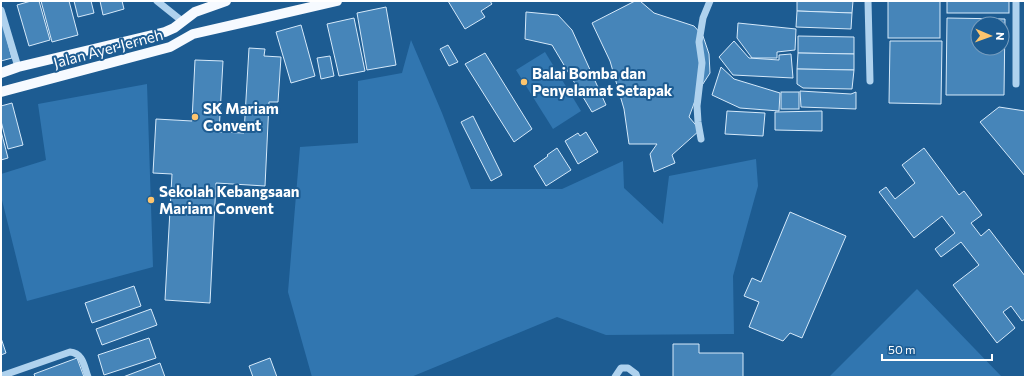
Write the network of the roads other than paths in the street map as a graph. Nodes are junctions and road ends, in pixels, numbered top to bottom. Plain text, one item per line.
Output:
1 (157, 1) edge
2 (226, 1) edge
3 (337, 1) edge
4 (710, 1) edge
5 (868, 1) edge
6 (1016, 1) edge
7 (1, 10) edge
8 (182, 22) junction
9 (18, 67) junction
10 (1, 73) edge
11 (870, 81) dead end
12 (1016, 84) dead end
13 (1, 92) edge
14 (701, 139) dead end
15 (1, 376) edge
16 (88, 377) edge
17 (615, 377) edge
18 (637, 377) edge

1 - 8 street
2 - 8 main road, Jalan Ayer Jerneh
3 - 13 main road, Jalan Ayer Jerneh
4 - 14 street
5 - 11 street
6 - 12 street
7 - 9 street
8 - 9 main road, Jalan Ayer Jerneh
9 - 10 main road, Jalan Ayer Jerneh
15 - 16 street
17 - 18 street

